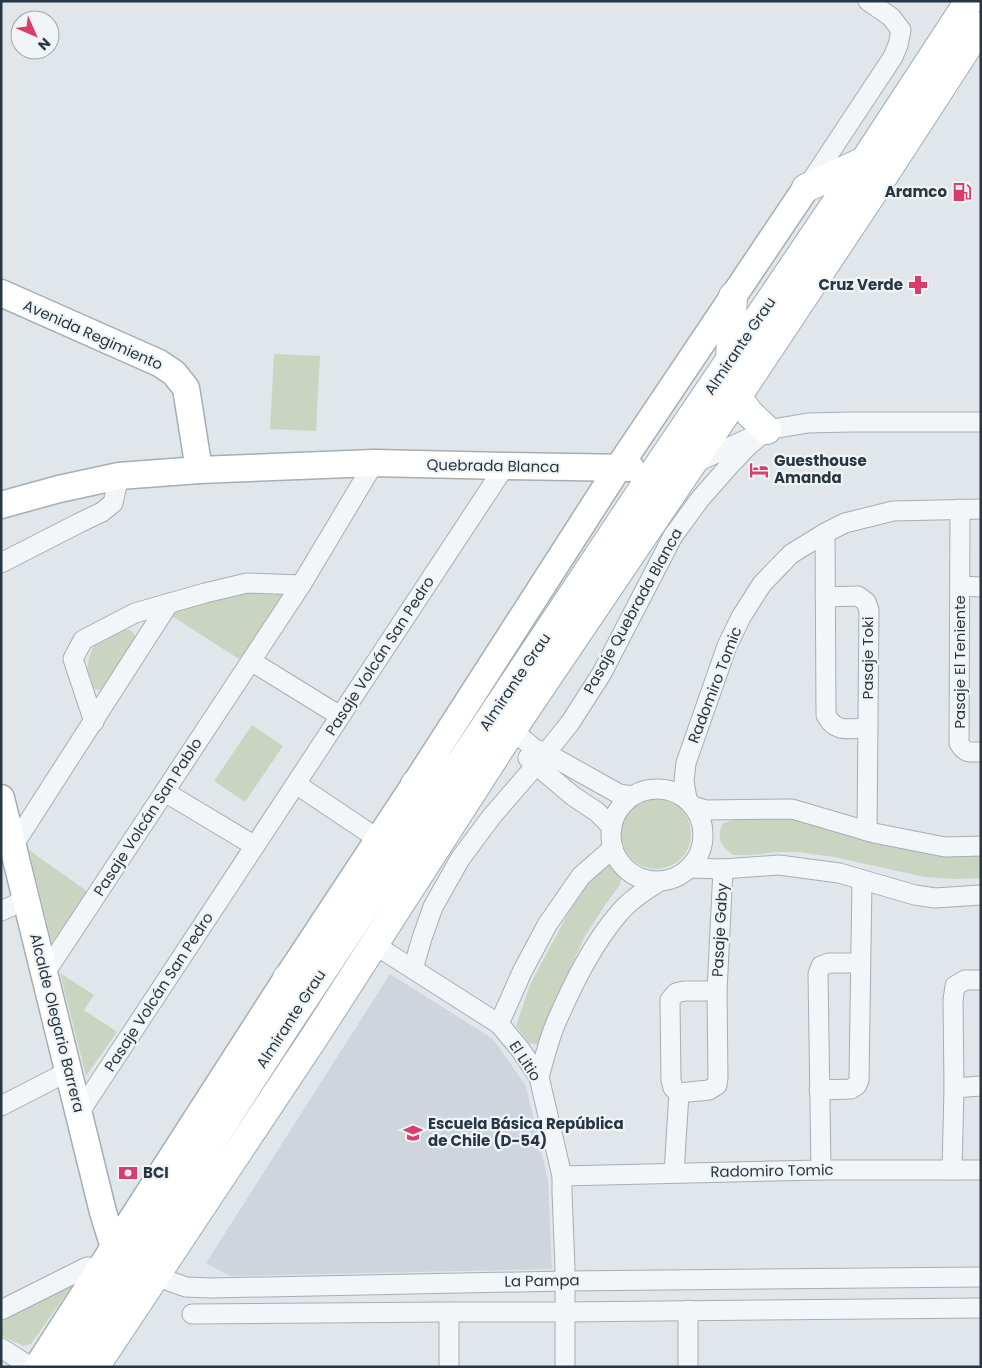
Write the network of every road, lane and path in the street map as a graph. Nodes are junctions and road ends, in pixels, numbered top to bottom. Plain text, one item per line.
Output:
1 (868, 1) edge
2 (969, 1) edge
3 (981, 26) edge
4 (865, 160) junction
5 (806, 188) junction
6 (1, 293) edge
7 (732, 296) junction
8 (730, 360) junction
9 (737, 397) junction
10 (981, 422) edge
11 (767, 430) junction
12 (374, 463) junction
13 (691, 465) junction
14 (505, 466) junction
15 (618, 468) junction
16 (658, 468) junction
17 (199, 470) junction
18 (119, 476) junction
19 (1, 506) edge
20 (960, 509) junction
21 (981, 509) edge
22 (824, 533) junction
23 (1, 563) edge
24 (301, 584) junction
25 (960, 586) junction
26 (981, 587) edge
27 (825, 597) junction
28 (169, 603) junction
29 (251, 661) junction
30 (340, 716) junction
31 (94, 722) junction
32 (868, 728) junction
33 (508, 737) junction
34 (981, 752) edge
35 (542, 759) junction
36 (686, 763) junction
37 (458, 767) junction
38 (296, 784) junction
39 (415, 784) junction
40 (662, 789) junction
41 (165, 792) junction
42 (632, 796) junction
43 (1, 798) edge
44 (690, 802) junction
45 (612, 827) junction
46 (867, 831) junction
47 (378, 839) junction
48 (13, 846) junction
49 (255, 846) junction
50 (981, 846) edge
51 (613, 848) junction
52 (689, 868) junction
53 (723, 869) junction
54 (660, 880) junction
55 (862, 880) junction
56 (981, 895) edge
57 (26, 899) junction
58 (1, 911) edge
59 (375, 945) junction
60 (860, 963) junction
61 (413, 969) junction
62 (45, 973) junction
63 (287, 978) junction
64 (981, 980) edge
65 (717, 990) junction
66 (290, 1020) junction
67 (499, 1024) junction
68 (69, 1071) junction
69 (539, 1077) junction
70 (981, 1086) edge
71 (954, 1088) junction
72 (819, 1090) junction
73 (679, 1094) junction
74 (1, 1106) edge
75 (79, 1113) junction
76 (821, 1170) junction
77 (952, 1170) junction
78 (981, 1170) edge
79 (674, 1173) junction
80 (562, 1176) junction
81 (126, 1263) junction
82 (981, 1278) edge
83 (565, 1280) junction
84 (981, 1308) edge
85 (1, 1310) edge
86 (688, 1310) junction
87 (449, 1312) junction
88 (564, 1312) junction
89 (192, 1314) dead end
90 (1, 1348) edge
91 (31, 1367) edge
92 (37, 1367) edge
93 (66, 1367) edge
94 (95, 1367) edge
95 (449, 1367) edge
96 (565, 1367) edge
97 (688, 1367) edge

1 - 5 street, Almirante Grau
2 - 4 main road, Almirante Grau
3 - 9 main road, Almirante Grau
4 - 5 main road
4 - 8 main road, Almirante Grau
5 - 7 street, Almirante Grau
6 - 17 street, Avenida Regimiento
7 - 8 main road
7 - 15 street, Almirante Grau
8 - 16 main road, Almirante Grau
9 - 11 main road
9 - 13 main road, Almirante Grau
10 - 11 street, Quebrada Blanca
11 - 13 street, Quebrada Blanca
11 - 35 street, Pasaje Quebrada Blanca
12 - 14 street, Quebrada Blanca
12 - 17 street, Quebrada Blanca
12 - 24 street, Pasaje Volcán San Pablo
13 - 16 street, Quebrada Blanca
13 - 33 main road, Almirante Grau
14 - 15 street, Quebrada Blanca
14 - 30 street, Pasaje Volcán San Pedro
15 - 16 street, Quebrada Blanca
15 - 39 street, Almirante Grau
16 - 37 main road, Almirante Grau
17 - 18 street, Quebrada Blanca
18 - 19 street, Quebrada Blanca
18 - 23 street
20 - 21 street, Radomiro Tomic
20 - 22 street, Radomiro Tomic
20 - 25 street, Pasaje El Teniente
22 - 27 street
22 - 36 street, Radomiro Tomic
24 - 28 street
24 - 29 street, Pasaje Volcán San Pablo
25 - 26 street, Pasaje El Teniente
25 - 34 street, Pasaje El Teniente
27 - 32 street
27 - 32 street, Pasaje Toki
28 - 31 street
28 - 31 street
29 - 30 street
29 - 41 street, Pasaje Volcán San Pablo
30 - 38 street, Pasaje Volcán San Pedro
31 - 48 street
32 - 46 street, Pasaje Toki
33 - 35 street
33 - 59 main road, Almirante Grau
35 - 42 street
35 - 45 street
35 - 61 street, Pasaje Quebrada Blanca
36 - 40 street, Radomiro Tomic
36 - 44 street, Radomiro Tomic
37 - 39 main road
37 - 66 main road, Almirante Grau
38 - 47 street
38 - 49 street, Pasaje Volcán San Pedro
39 - 47 street, Almirante Grau
40 - 42 street
40 - 44 street
41 - 49 street
41 - 62 street, Pasaje Volcán San Pablo
42 - 45 street
43 - 48 street, Alcalde Olegario Barrera
44 - 46 street
44 - 52 street
45 - 51 street
46 - 50 street
47 - 63 street, Almirante Grau
48 - 57 street, Alcalde Olegario Barrera
49 - 75 street, Pasaje Volcán San Pedro
51 - 54 street
51 - 67 street
52 - 53 street
52 - 54 street
53 - 55 street
53 - 65 street, Pasaje Gaby
54 - 69 street
55 - 56 street
55 - 60 street
57 - 58 street
57 - 62 street, Alcalde Olegario Barrera
59 - 61 street, El Litio
59 - 81 main road, Almirante Grau
60 - 72 street
60 - 72 street
61 - 67 street, El Litio
62 - 68 street, Alcalde Olegario Barrera
63 - 66 main road
63 - 81 street, Almirante Grau
64 - 71 street
65 - 73 street, Pasaje Gaby
65 - 73 street, Pasaje Gaby
66 - 81 main road, Almirante Grau
67 - 69 street, El Litio
68 - 74 street
68 - 75 street, Alcalde Olegario Barrera
69 - 80 street, El Litio
70 - 71 street
71 - 77 street
72 - 76 street
73 - 79 street, Pasaje Gaby
75 - 81 street, Alcalde Olegario Barrera
76 - 77 street, Radomiro Tomic
76 - 79 street, Radomiro Tomic
77 - 78 street, Radomiro Tomic
79 - 80 street, Radomiro Tomic
80 - 83 street, El Litio
81 - 83 street, La Pampa
81 - 85 street
81 - 92 street, Almirante Grau
81 - 93 main road, Almirante Grau
81 - 94 main road, Almirante Grau
82 - 83 street, La Pampa
83 - 88 street, El Litio
84 - 86 street, La Pampa
86 - 88 street, La Pampa
86 - 97 street
87 - 88 street, La Pampa
87 - 89 street, La Pampa
87 - 95 street
88 - 96 street, El Litio
90 - 91 street

